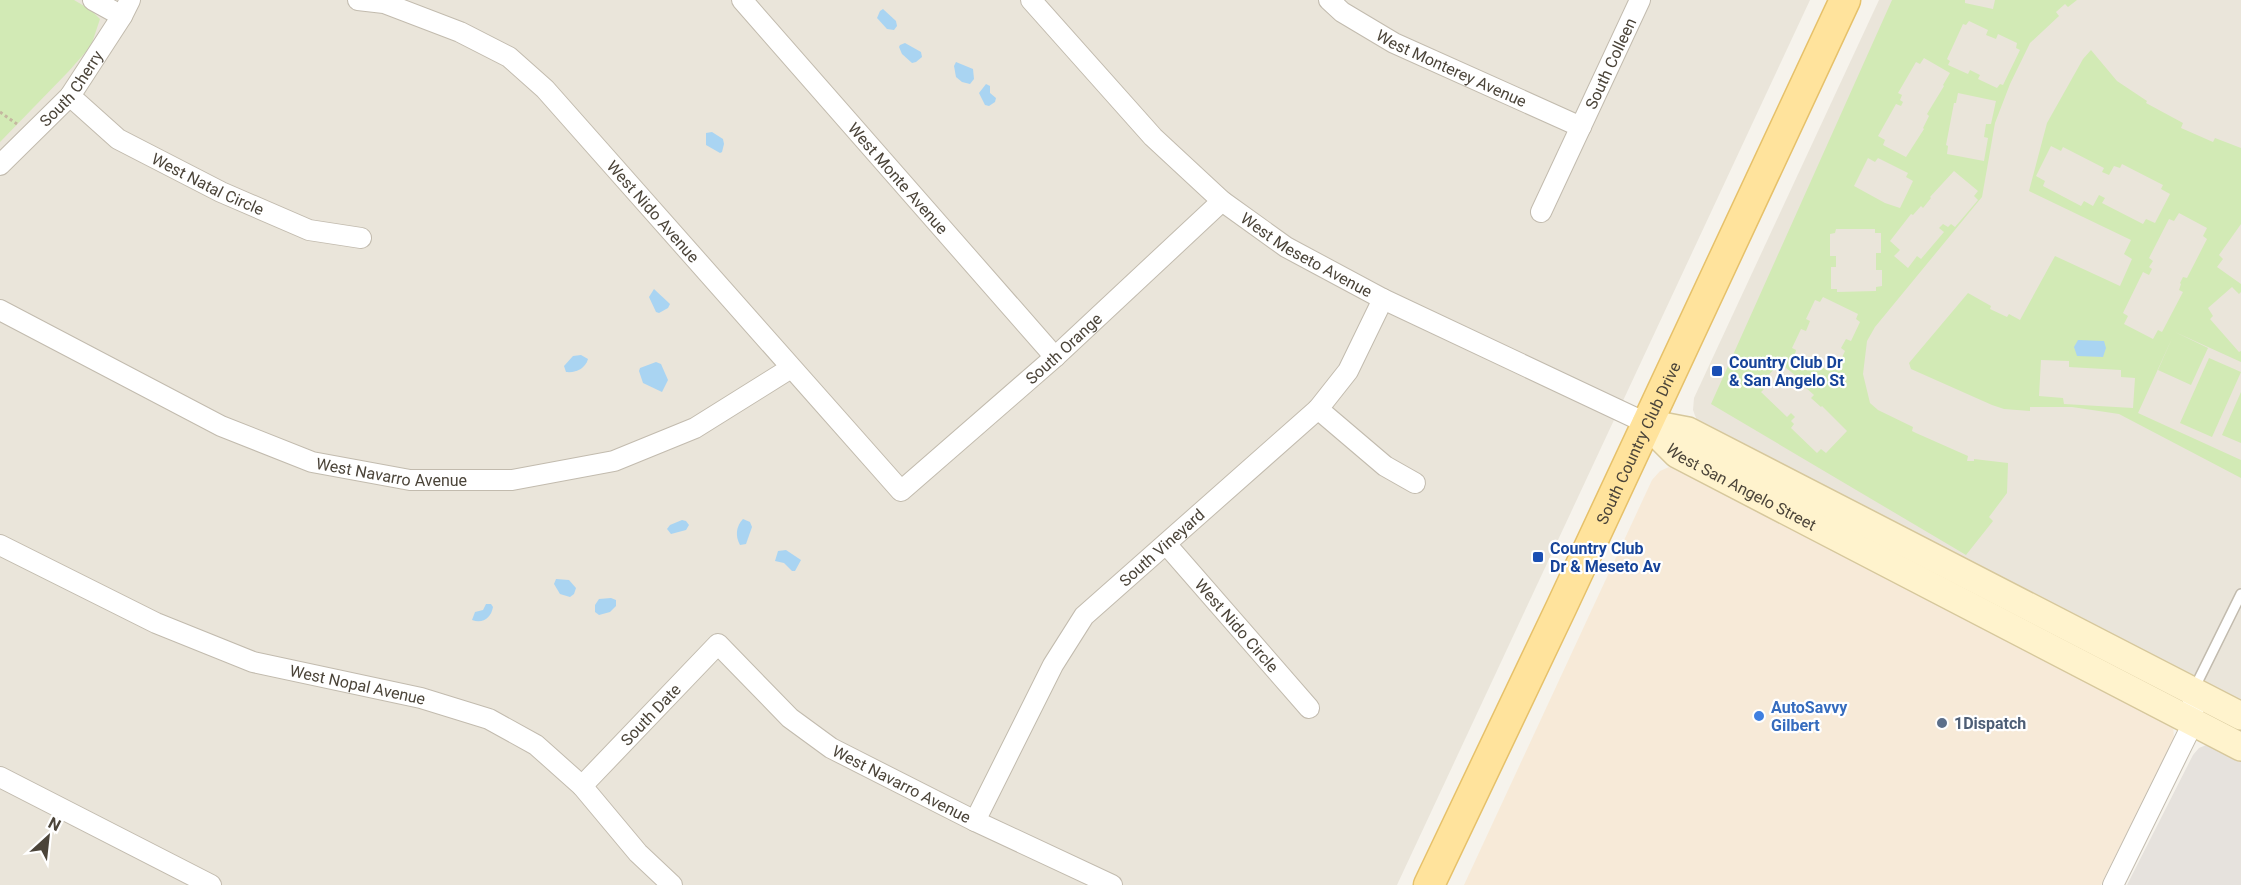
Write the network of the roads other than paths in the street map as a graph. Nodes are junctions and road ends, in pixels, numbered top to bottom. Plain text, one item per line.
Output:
1 (93, 0) edge
2 (358, 0) edge
3 (742, 0) edge
4 (1031, 0) edge
5 (1329, 0) edge
6 (1640, 0) edge
7 (1845, 0) edge
8 (385, 2) edge
9 (126, 8) edge
10 (70, 96) junction
11 (1581, 127) junction
12 (0, 165) edge
13 (1222, 201) junction
14 (1542, 212) dead end
15 (361, 238) dead end
16 (1383, 299) junction
17 (0, 310) edge
18 (1054, 357) junction
19 (791, 368) junction
20 (1318, 409) junction
21 (1646, 423) junction
22 (1415, 483) dead end
23 (901, 491) joint
24 (1166, 544) junction
25 (0, 545) edge
26 (1971, 591) junction
27 (2241, 594) edge
28 (718, 644) joint
29 (2193, 691) junction
30 (1309, 708) dead end
31 (2241, 717) edge
32 (2193, 723) junction
33 (2241, 747) edge
34 (0, 777) edge
35 (582, 786) junction
36 (975, 821) junction
37 (211, 885) edge
38 (672, 885) edge
39 (1112, 885) edge
40 (1429, 885) edge
41 (2113, 885) edge

1 - 9 street
2 - 8 street, West Nido Avenue
3 - 18 street, West Monte Avenue
4 - 13 street, West Meseto Avenue
5 - 11 street, West Monterey Avenue
6 - 11 street, South Colleen
7 - 21 main road, South Country Club Drive
8 - 19 street, West Nido Avenue
9 - 10 street, South Cherry
10 - 12 street, South Cherry
10 - 15 street, West Natal Circle
11 - 14 street, South Colleen
13 - 16 street, West Meseto Avenue
13 - 18 street, South Orange
16 - 20 street, South Vineyard
16 - 21 street, West Meseto Avenue
17 - 19 street, West Navarro Avenue
18 - 23 street, South Orange
19 - 23 street, West Nido Avenue
20 - 22 street
20 - 24 street, South Vineyard
21 - 26 street, West San Angelo Street
21 - 40 main road, South Country Club Drive
24 - 30 street, West Nido Circle
24 - 36 street, South Vineyard
25 - 35 street, West Nopal Avenue
26 - 29 street, West San Angelo Street
26 - 32 street, West San Angelo Street
27 - 29 lane
28 - 35 street, South Date
28 - 36 street, West Navarro Avenue
29 - 31 street, West San Angelo Street
29 - 32 street
32 - 33 street, West San Angelo Street
32 - 41 street
34 - 37 street
35 - 38 street, West Nopal Avenue
36 - 39 street, West Navarro Avenue

